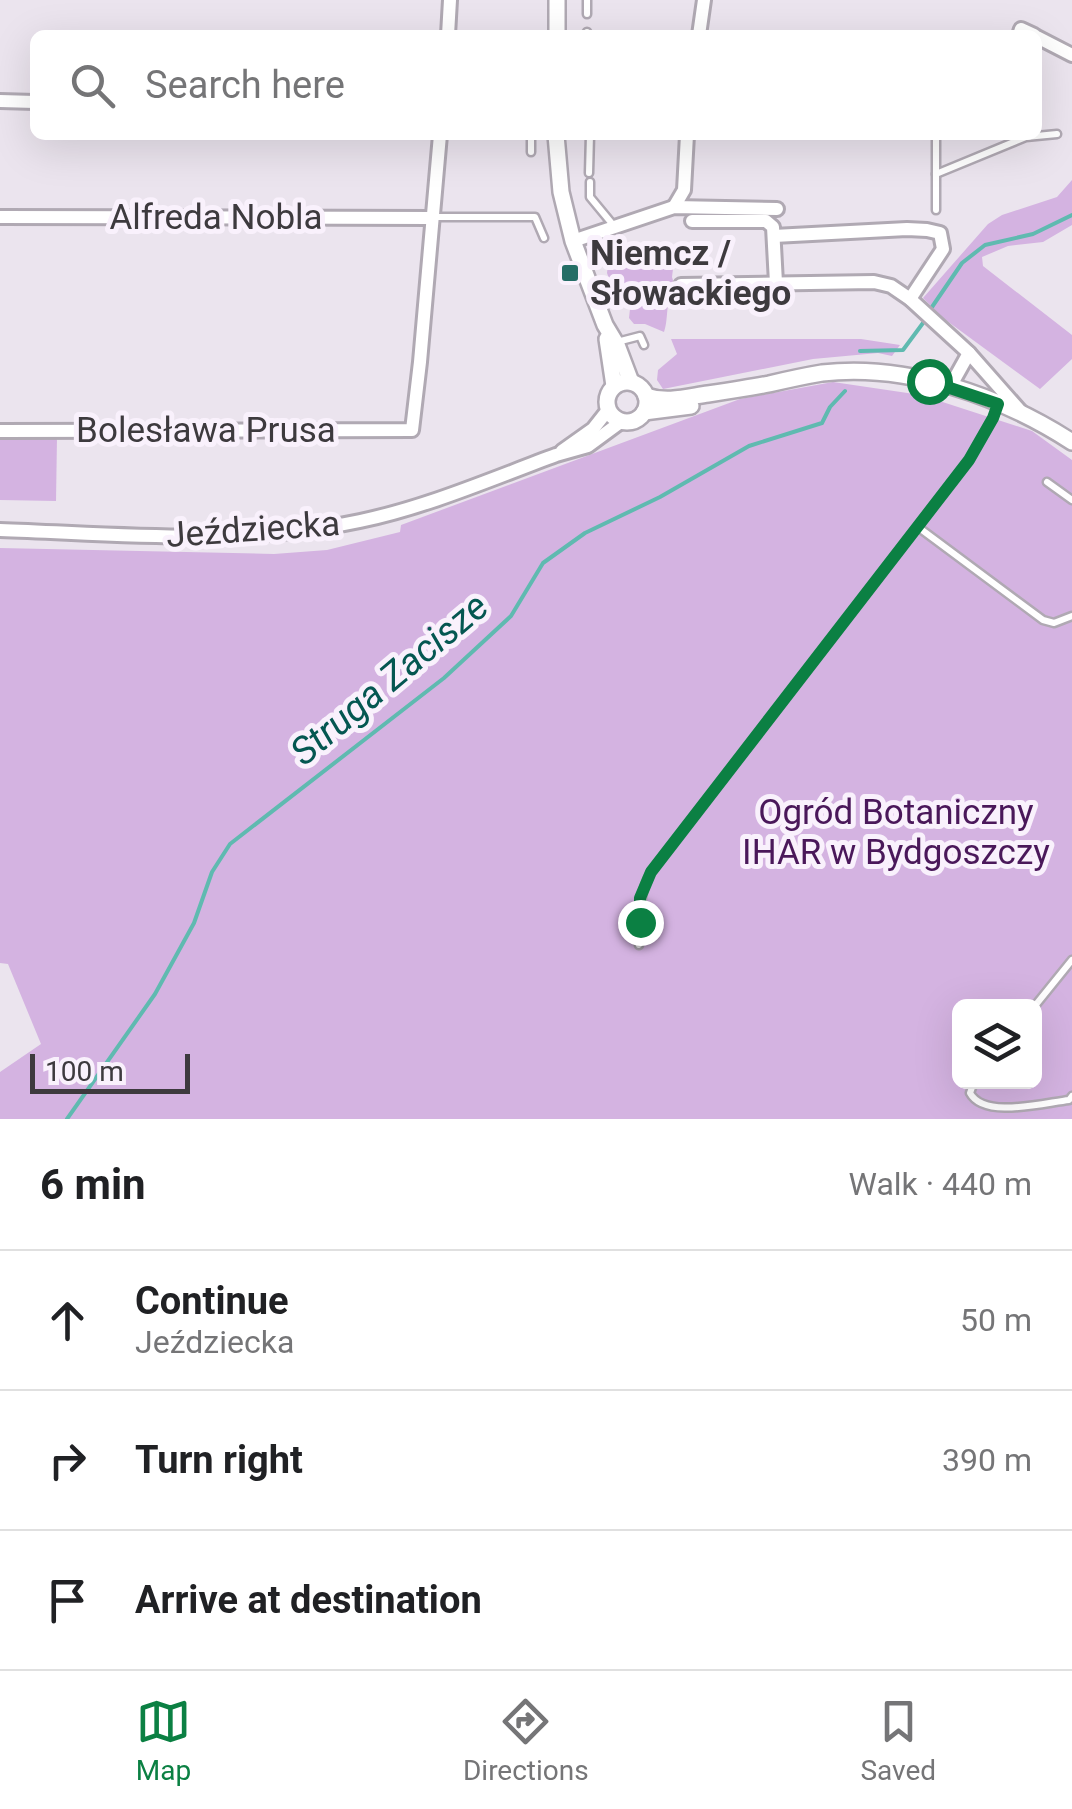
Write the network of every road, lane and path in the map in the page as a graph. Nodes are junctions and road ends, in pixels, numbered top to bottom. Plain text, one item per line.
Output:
1 (450, 0) edge
2 (557, 0) edge
3 (587, 0) edge
4 (704, 0) edge
5 (587, 14) dead end
6 (448, 30) edge
7 (556, 30) edge
8 (700, 30) edge
9 (1042, 41) edge
10 (1072, 55) edge
11 (0, 101) edge
12 (30, 102) edge
13 (1057, 134) dead end
14 (1042, 135) edge
15 (440, 140) edge
16 (531, 140) edge
17 (557, 140) edge
18 (590, 140) edge
19 (687, 140) edge
20 (936, 140) edge
21 (1019, 140) edge
22 (531, 152) dead end
23 (936, 174) junction
24 (674, 207) junction
25 (777, 209) dead end
26 (936, 210) dead end
27 (0, 216) edge
28 (432, 218) junction
29 (692, 221) dead end
30 (614, 227) junction
31 (774, 236) junction
32 (544, 238) dead end
33 (573, 241) junction
34 (776, 283) junction
35 (681, 285) dead end
36 (910, 300) junction
37 (606, 325) junction
38 (616, 342) junction
39 (644, 346) dead end
40 (969, 353) junction
41 (632, 382) junction
42 (614, 386) junction
43 (950, 387) junction
44 (645, 404) junction
45 (998, 404) junction
46 (608, 410) junction
47 (1024, 414) junction
48 (622, 422) junction
49 (0, 430) edge
50 (1072, 442) edge
51 (556, 455) junction
52 (1047, 482) dead end
53 (1072, 500) edge
54 (918, 527) junction
55 (0, 530) edge
56 (1072, 616) edge
57 (640, 945) dead end
58 (1072, 960) edge
59 (1040, 999) edge
60 (971, 1089) edge
61 (1072, 1096) edge

1 - 6 street
2 - 7 street
3 - 5 lane
4 - 8 street
9 - 10 street
11 - 12 street
13 - 14 lane
15 - 28 street
16 - 22 lane
17 - 33 street
18 - 30 lane
19 - 24 street
20 - 23 lane
21 - 23 lane
23 - 26 lane
24 - 25 street
24 - 30 street
27 - 28 street, Alfreda Nobla
28 - 32 lane
28 - 49 street, Bolesława Prusa
29 - 31 street
30 - 33 street
31 - 34 street
31 - 36 street
33 - 37 street
34 - 35 street
34 - 36 street
36 - 40 street
37 - 38 street
37 - 42 street
38 - 39 lane
38 - 41 street
40 - 43 street
40 - 47 street
41 - 42 street
41 - 44 street
42 - 46 street
43 - 44 street
43 - 45 street
44 - 48 street
45 - 47 street
45 - 54 lane
46 - 48 street
46 - 51 street, Jeździecka
47 - 50 street
48 - 51 street, Jeździecka
51 - 55 street, Jeździecka
52 - 53 lane
54 - 56 lane
54 - 57 lane
58 - 59 lane
60 - 61 lane

